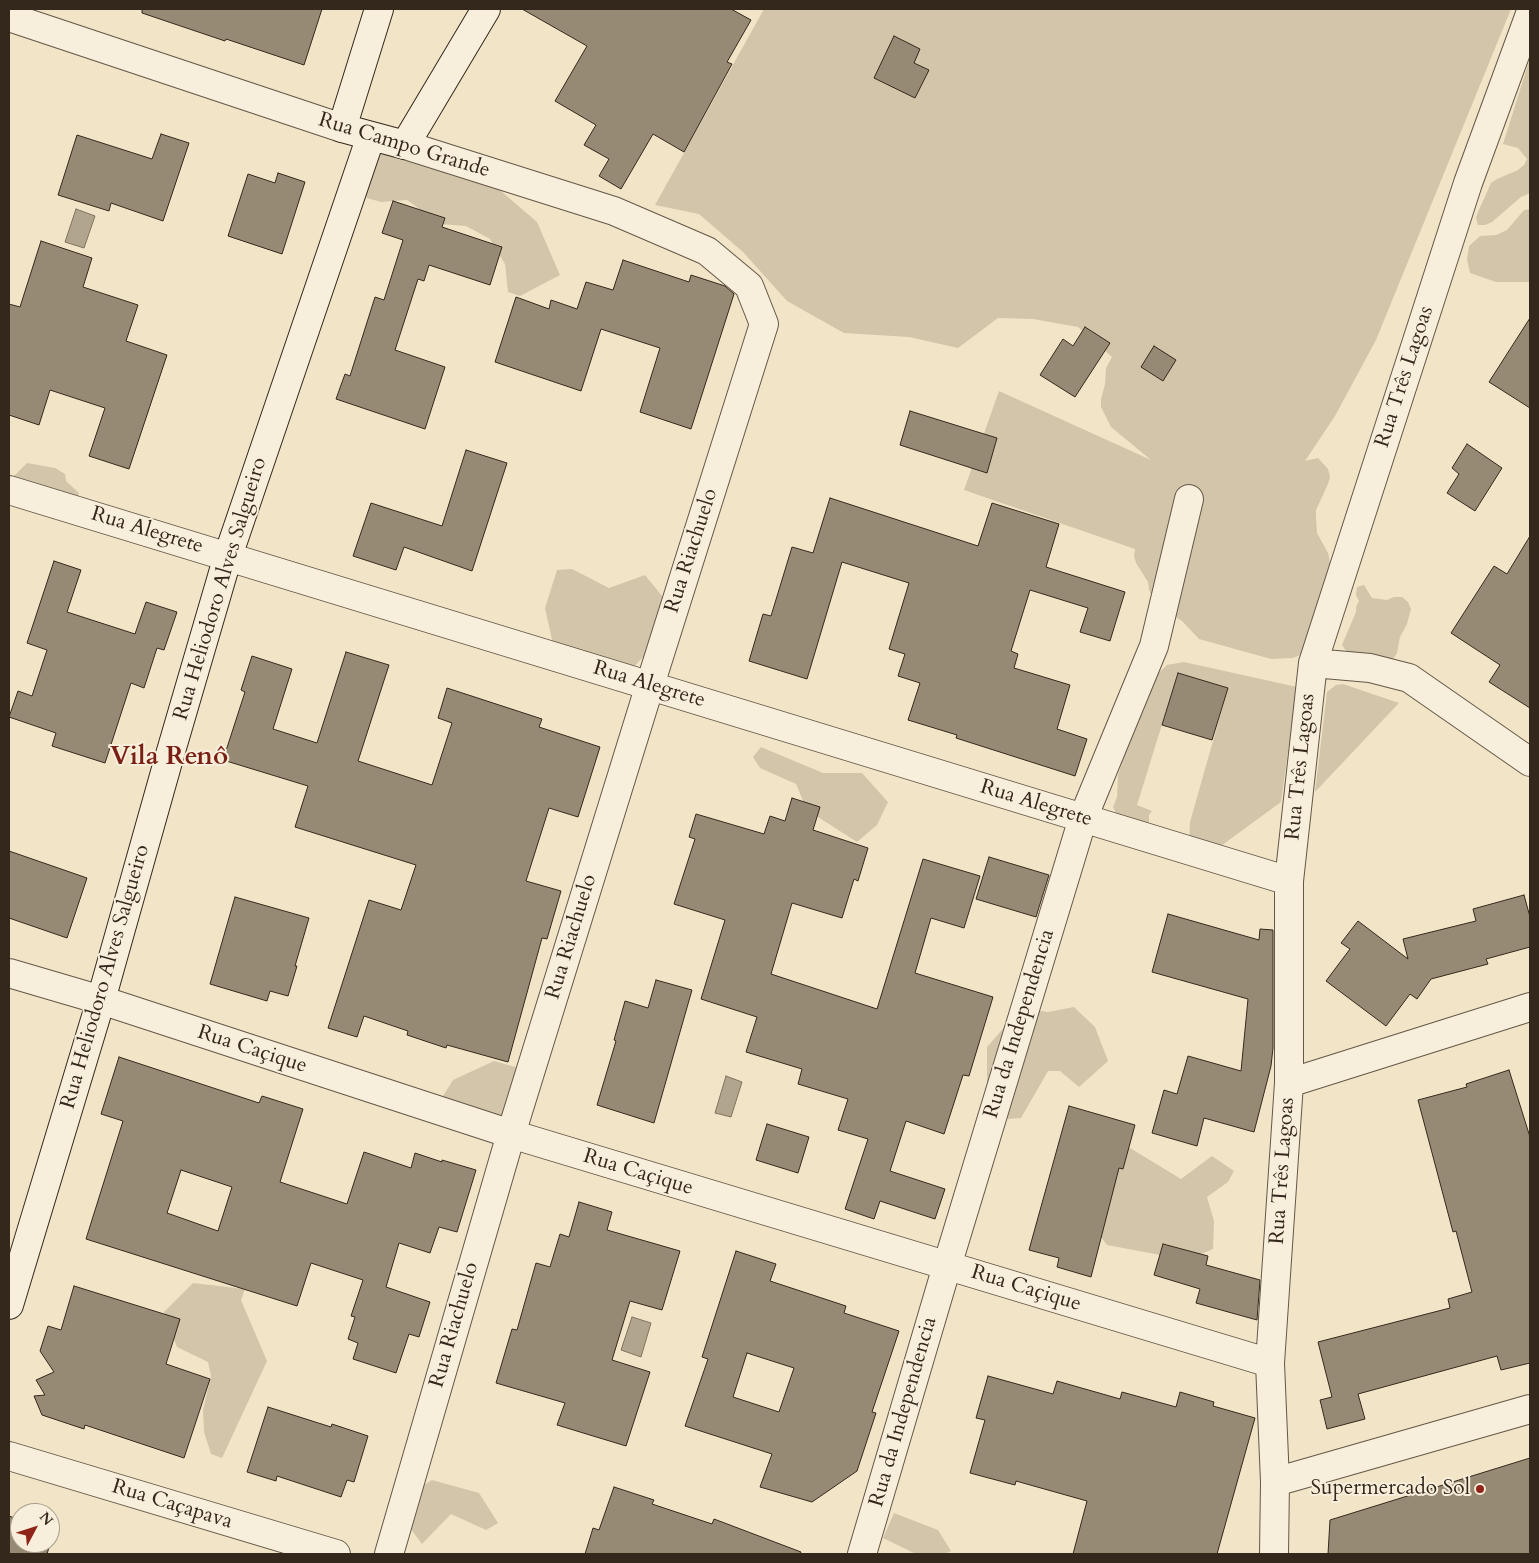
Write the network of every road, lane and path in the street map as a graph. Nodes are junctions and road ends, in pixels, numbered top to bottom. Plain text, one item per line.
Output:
1 (379, 9) edge
2 (486, 9) edge
3 (1530, 14) edge
4 (9, 17) edge
5 (342, 128) junction
6 (371, 136) junction
7 (405, 145) junction
8 (764, 324) joint
9 (9, 490) edge
10 (1189, 499) dead end
11 (228, 556) junction
12 (1312, 663) junction
13 (650, 685) junction
14 (1530, 762) edge
15 (1083, 818) junction
16 (1289, 881) junction
17 (9, 973) edge
18 (101, 1000) junction
19 (1530, 1008) edge
20 (1289, 1083) junction
21 (511, 1134) junction
22 (947, 1266) junction
23 (9, 1305) edge
24 (1270, 1363) junction
25 (1530, 1409) edge
26 (9, 1456) edge
27 (1275, 1482) junction
28 (336, 1554) edge
29 (389, 1554) edge
30 (862, 1554) edge
31 (1274, 1554) edge

1 - 5 street
2 - 7 street
3 - 12 street, Rua Três Lagoas
4 - 5 street, Rua Campo Grande
5 - 6 street, Rua Campo Grande
6 - 7 street, Rua Campo Grande
6 - 11 street, Rua Heliodoro Alves Salgueiro
7 - 8 street, Rua Campo Grande
8 - 13 street, Rua Riachuelo
9 - 11 street, Rua Alegrete
10 - 15 street, Rua da Independencia
11 - 13 street, Rua Alegrete
11 - 18 street, Rua Heliodoro Alves Salgueiro
12 - 14 street
12 - 16 street, Rua Três Lagoas
13 - 15 street, Rua Alegrete
13 - 21 street, Rua Riachuelo
15 - 16 street, Rua Alegrete
15 - 22 street, Rua da Independencia
16 - 20 street, Rua Três Lagoas
17 - 18 street, Rua Caçique
18 - 21 street, Rua Caçique
18 - 23 street, Rua Heliodoro Alves Salgueiro
19 - 20 street
20 - 24 street, Rua Três Lagoas
21 - 22 street, Rua Caçique
21 - 29 street, Rua Riachuelo
22 - 24 street, Rua Caçique
22 - 30 street, Rua da Independencia
24 - 27 street, Rua Três Lagoas
25 - 27 street
26 - 28 street, Rua Caçapava
27 - 31 street, Rua Três Lagoas

